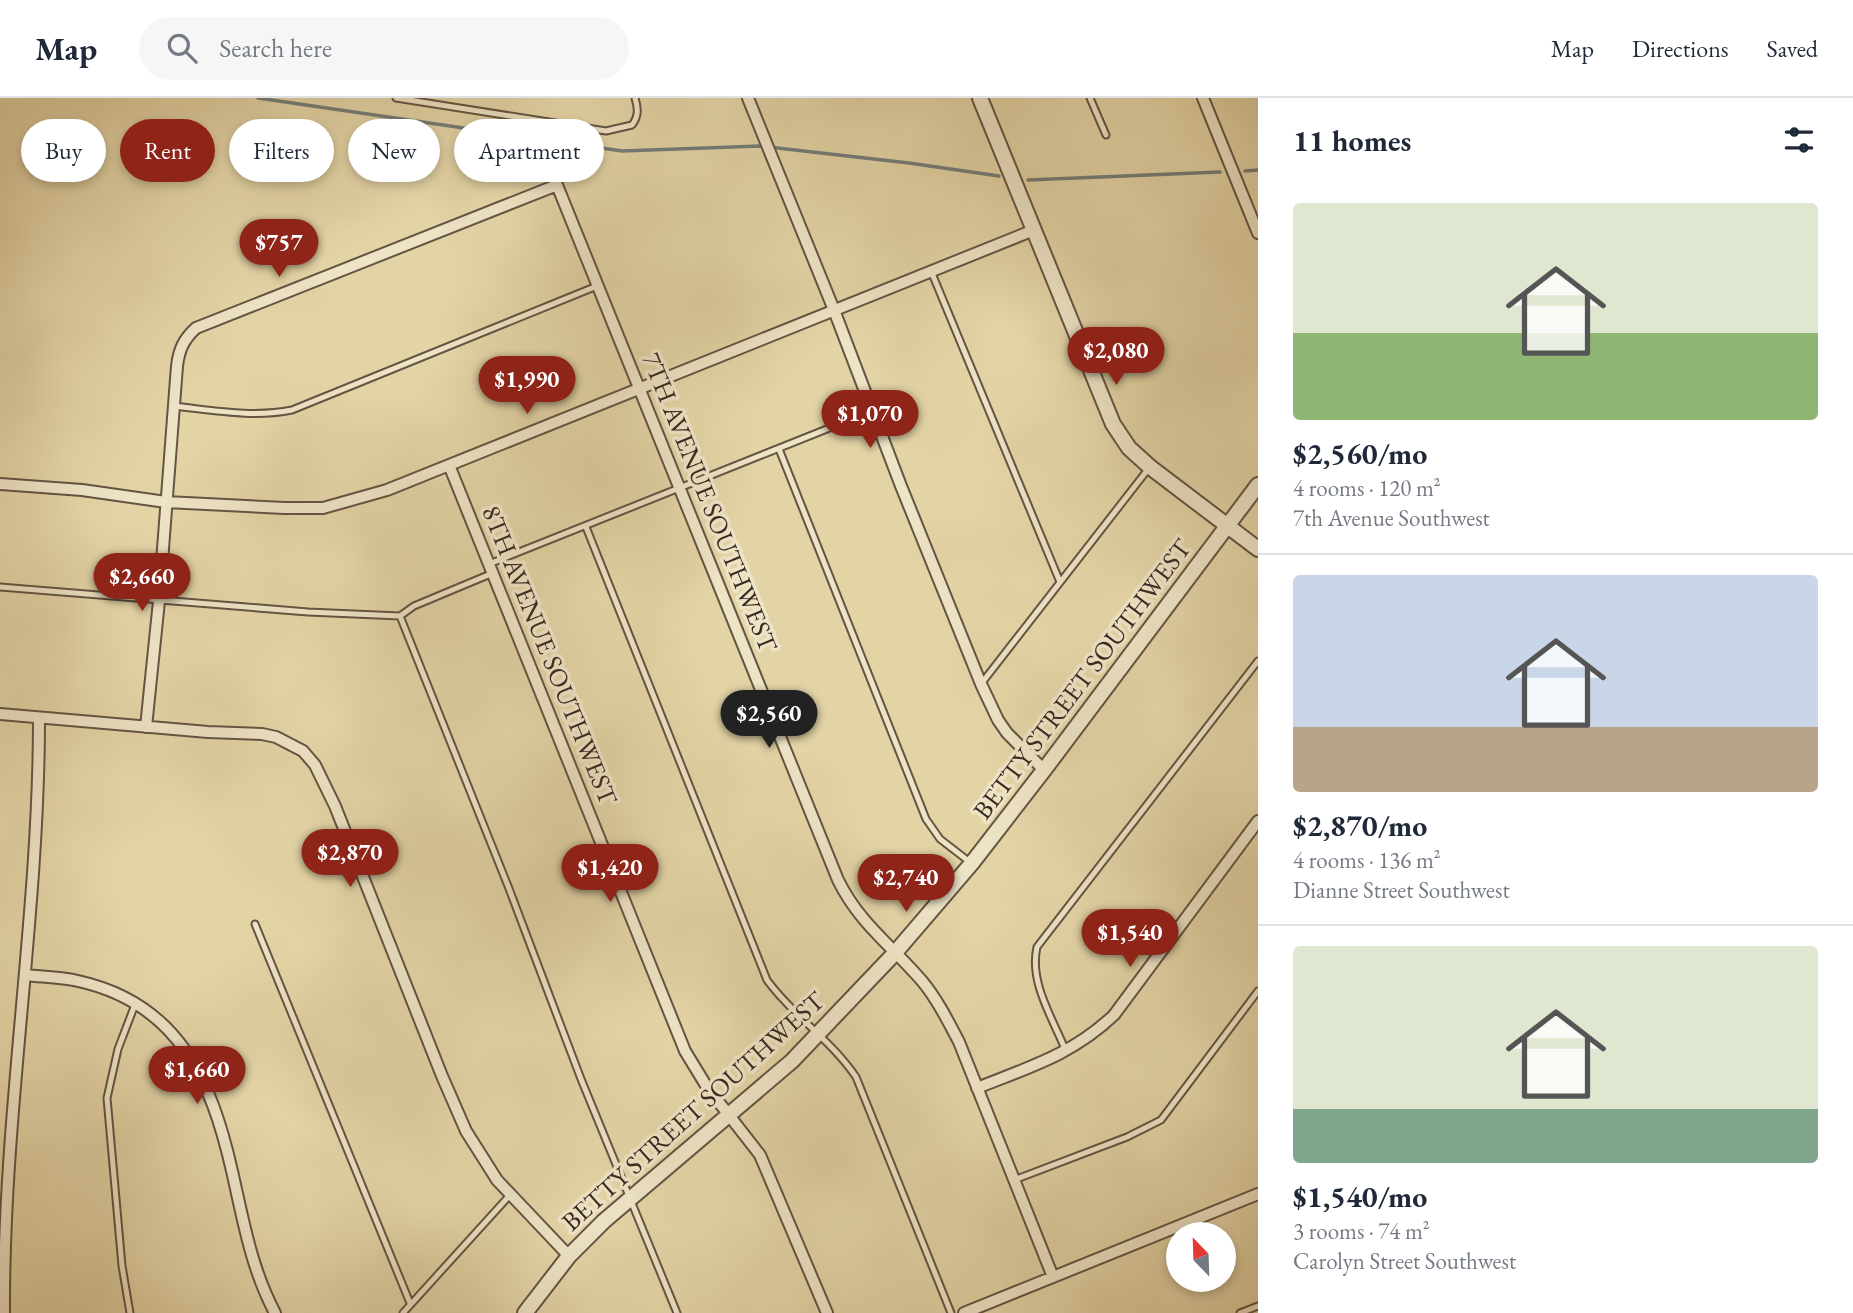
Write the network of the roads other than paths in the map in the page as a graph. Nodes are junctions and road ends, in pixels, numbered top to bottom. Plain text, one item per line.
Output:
1 (396, 98) edge
2 (635, 98) edge
3 (748, 98) edge
4 (980, 98) edge
5 (1090, 98) edge
6 (1203, 98) edge
7 (1106, 135) dead end
8 (1034, 230) junction
9 (1258, 233) edge
10 (931, 271) junction
11 (597, 286) junction
12 (834, 310) junction
13 (640, 388) junction
14 (173, 406) junction
15 (873, 411) junction
16 (779, 449) junction
17 (449, 465) junction
18 (1150, 467) junction
19 (0, 484) edge
20 (1258, 485) edge
21 (679, 489) junction
22 (166, 502) junction
23 (1228, 526) junction
24 (586, 527) junction
25 (1258, 549) edge
26 (491, 569) junction
27 (1060, 582) junction
28 (0, 587) edge
29 (159, 601) junction
30 (400, 616) junction
31 (1258, 661) edge
32 (981, 684) junction
33 (0, 714) edge
34 (39, 719) junction
35 (146, 727) junction
36 (1044, 770) junction
37 (1258, 821) edge
38 (972, 863) junction
39 (255, 924) dead end
40 (894, 954) junction
41 (25, 975) junction
42 (1258, 991) edge
43 (136, 1002) junction
44 (820, 1034) junction
45 (1066, 1052) junction
46 (977, 1088) junction
47 (729, 1116) junction
48 (1014, 1180) junction
49 (1258, 1194) edge
50 (510, 1195) junction
51 (631, 1198) junction
52 (569, 1256) junction
53 (1053, 1277) junction
54 (410, 1303) junction
55 (1258, 1306) edge
56 (4, 1313) edge
57 (131, 1313) edge
58 (275, 1313) edge
59 (403, 1313) edge
60 (525, 1313) edge
61 (677, 1313) edge
62 (827, 1313) edge
63 (951, 1313) edge
64 (964, 1313) edge
65 (1240, 1313) edge

1 - 2 lane
3 - 12 street
4 - 8 street
5 - 7 lane
6 - 9 street
8 - 10 street
8 - 18 street
10 - 12 street
10 - 27 lane
11 - 13 street, 7TH AVENUE SOUTHWEST
11 - 14 lane
11 - 14 street, 7TH AVENUE SOUTHWEST
12 - 13 street
12 - 15 street
13 - 17 street
13 - 21 street, 7TH AVENUE SOUTHWEST
14 - 22 street
15 - 16 lane
15 - 32 street
16 - 21 lane
16 - 38 lane
17 - 22 street
17 - 26 street, 8TH AVENUE SOUTHWEST
18 - 23 street
18 - 27 lane
19 - 22 street
20 - 23 street, BETTY STREET SOUTHWEST
21 - 24 lane
21 - 40 street, 7TH AVENUE SOUTHWEST
22 - 29 street
23 - 25 street
23 - 36 street, BETTY STREET SOUTHWEST
24 - 26 lane
24 - 44 lane
26 - 30 lane
26 - 47 street, 8TH AVENUE SOUTHWEST
27 - 32 lane
28 - 29 lane
29 - 30 lane
29 - 35 street
30 - 51 lane
31 - 45 lane
32 - 36 street
33 - 34 street
34 - 35 street
34 - 41 street
35 - 50 street
36 - 38 street, BETTY STREET SOUTHWEST
37 - 45 street
38 - 40 street, BETTY STREET SOUTHWEST
39 - 54 lane
40 - 44 street, BETTY STREET SOUTHWEST
40 - 46 street, 7TH AVENUE SOUTHWEST
41 - 43 street
41 - 56 street
42 - 48 lane
43 - 57 lane
43 - 58 street
44 - 47 street, BETTY STREET SOUTHWEST
44 - 63 lane
45 - 46 street
46 - 48 street, 7TH AVENUE SOUTHWEST
47 - 51 street, BETTY STREET SOUTHWEST
47 - 62 street, 8TH AVENUE SOUTHWEST
48 - 53 street, 7TH AVENUE SOUTHWEST
49 - 53 street
50 - 52 street
50 - 54 lane
51 - 52 street, BETTY STREET SOUTHWEST
51 - 61 lane
52 - 60 street, BETTY STREET SOUTHWEST
53 - 64 street
54 - 59 lane
55 - 65 lane

